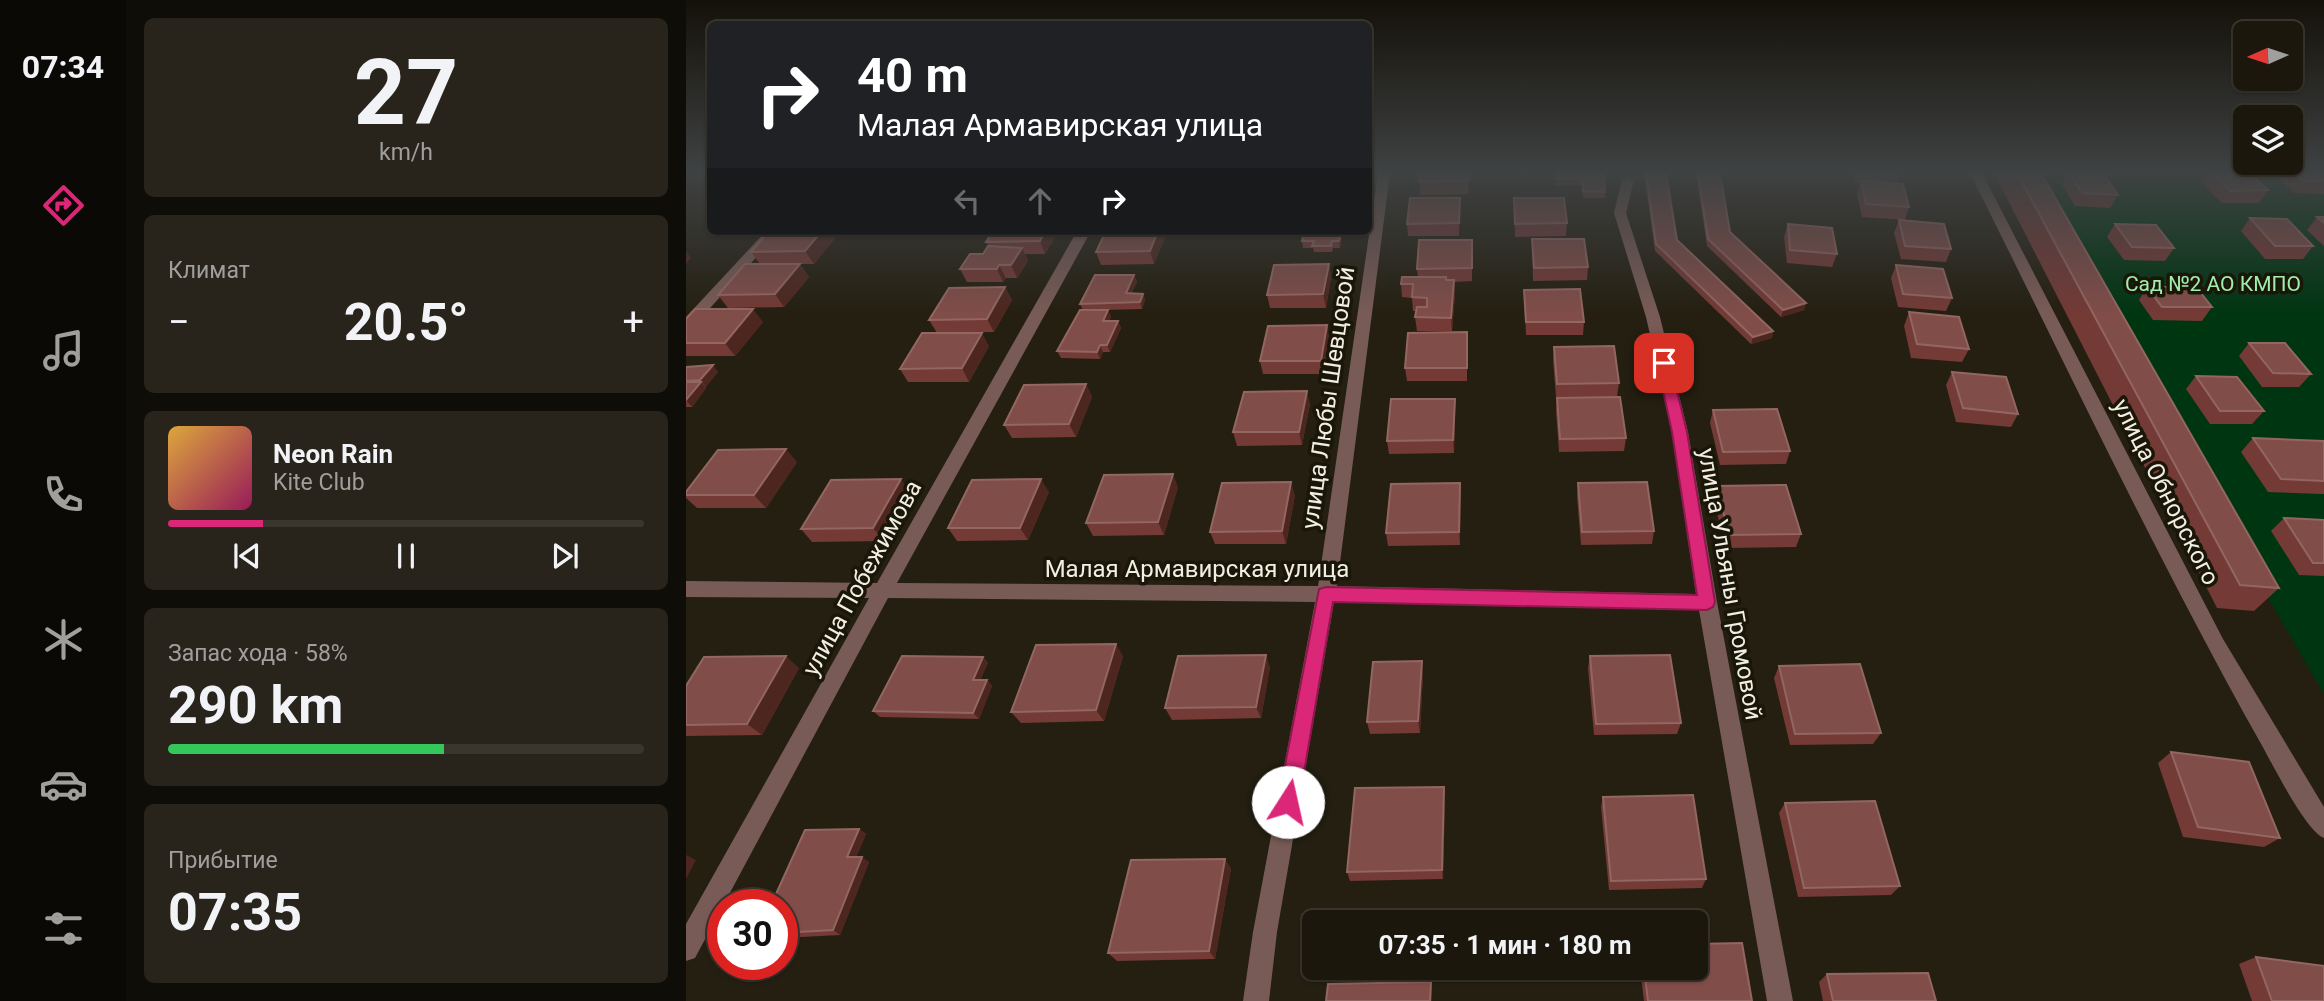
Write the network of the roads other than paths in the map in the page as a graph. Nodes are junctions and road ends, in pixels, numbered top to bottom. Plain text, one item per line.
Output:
1 (1378, 220) edge
2 (1622, 220) edge
3 (2000, 220) edge
4 (769, 235) edge
5 (1082, 235) edge
6 (686, 303) edge
7 (709, 303) junction
8 (686, 326) edge
9 (686, 589) edge
10 (882, 592) junction
11 (1326, 594) junction
12 (1707, 602) junction
13 (2324, 827) edge
14 (686, 949) edge
15 (1256, 1001) edge
16 (1780, 1001) edge

1 - 11 street, улица Любы Шевцовой
2 - 12 street, улица Ульяны Громовой
3 - 13 street, улица Обнорского
4 - 7 street
5 - 10 street, улица Побежимова
6 - 7 street
7 - 8 street
9 - 10 street, Малая Армавирская улица
10 - 11 street, Малая Армавирская улица
10 - 14 street, улица Побежимова
11 - 12 street, Малая Армавирская улица
11 - 15 street, улица Любы Шевцовой
12 - 16 street, улица Ульяны Громовой

